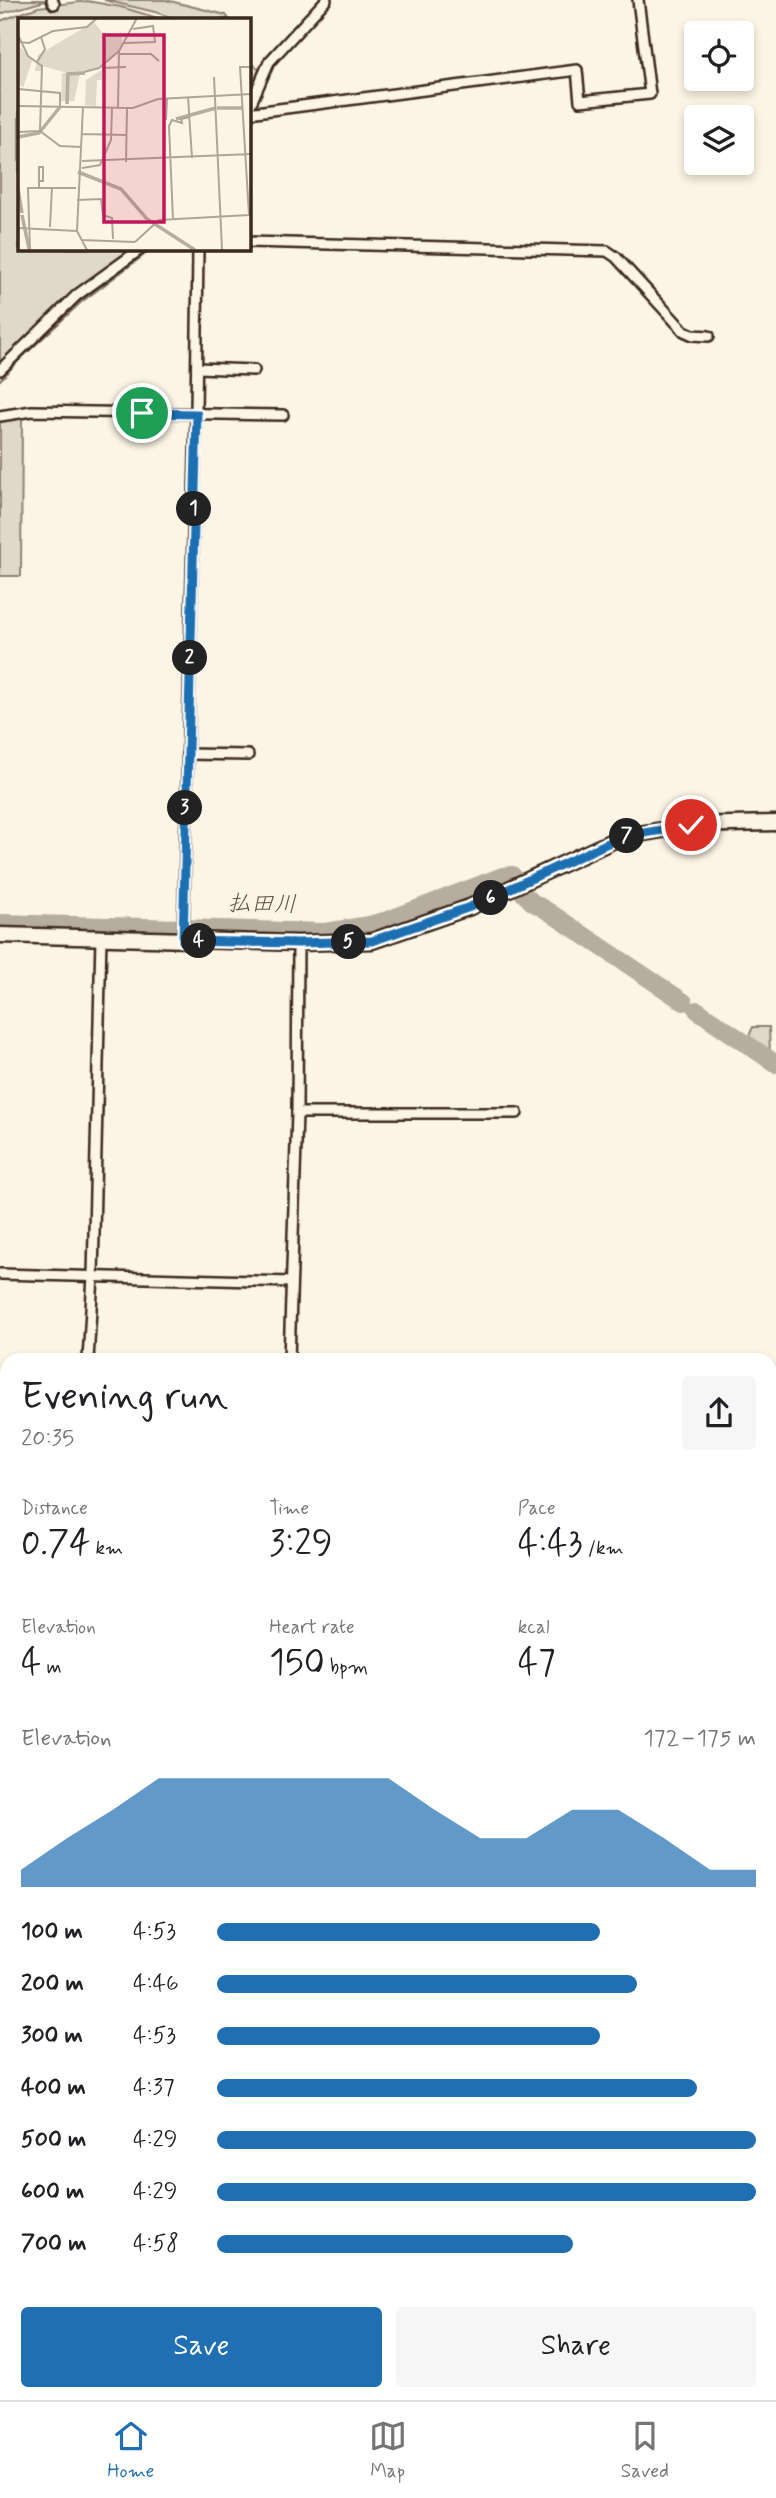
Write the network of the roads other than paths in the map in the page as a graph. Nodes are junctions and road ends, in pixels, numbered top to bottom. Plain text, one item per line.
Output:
1 (326, 0) edge
2 (638, 0) edge
3 (250, 106) edge
4 (250, 111) edge
5 (250, 242) edge
6 (139, 250) edge
7 (198, 250) edge
8 (709, 336) dead end
9 (197, 368) junction
10 (0, 370) edge
11 (254, 370) dead end
12 (197, 414) junction
13 (283, 415) dead end
14 (0, 416) edge
15 (187, 754) junction
16 (248, 755) dead end
17 (776, 823) edge
18 (0, 935) edge
19 (101, 937) junction
20 (183, 940) junction
21 (298, 943) junction
22 (297, 1113) junction
23 (517, 1113) dead end
24 (0, 1275) edge
25 (93, 1276) junction
26 (291, 1282) junction
27 (88, 1353) edge
28 (289, 1353) edge

1 - 3 street
2 - 4 street
5 - 8 street
6 - 10 street
7 - 9 street
9 - 11 street
9 - 12 street
12 - 13 street
12 - 14 street
12 - 15 street
15 - 16 street
15 - 20 street
17 - 21 main road
18 - 19 main road
19 - 20 main road
19 - 25 street
20 - 21 main road
21 - 22 street
22 - 23 street
22 - 26 street
24 - 25 street
25 - 26 street
25 - 27 street
26 - 28 street

